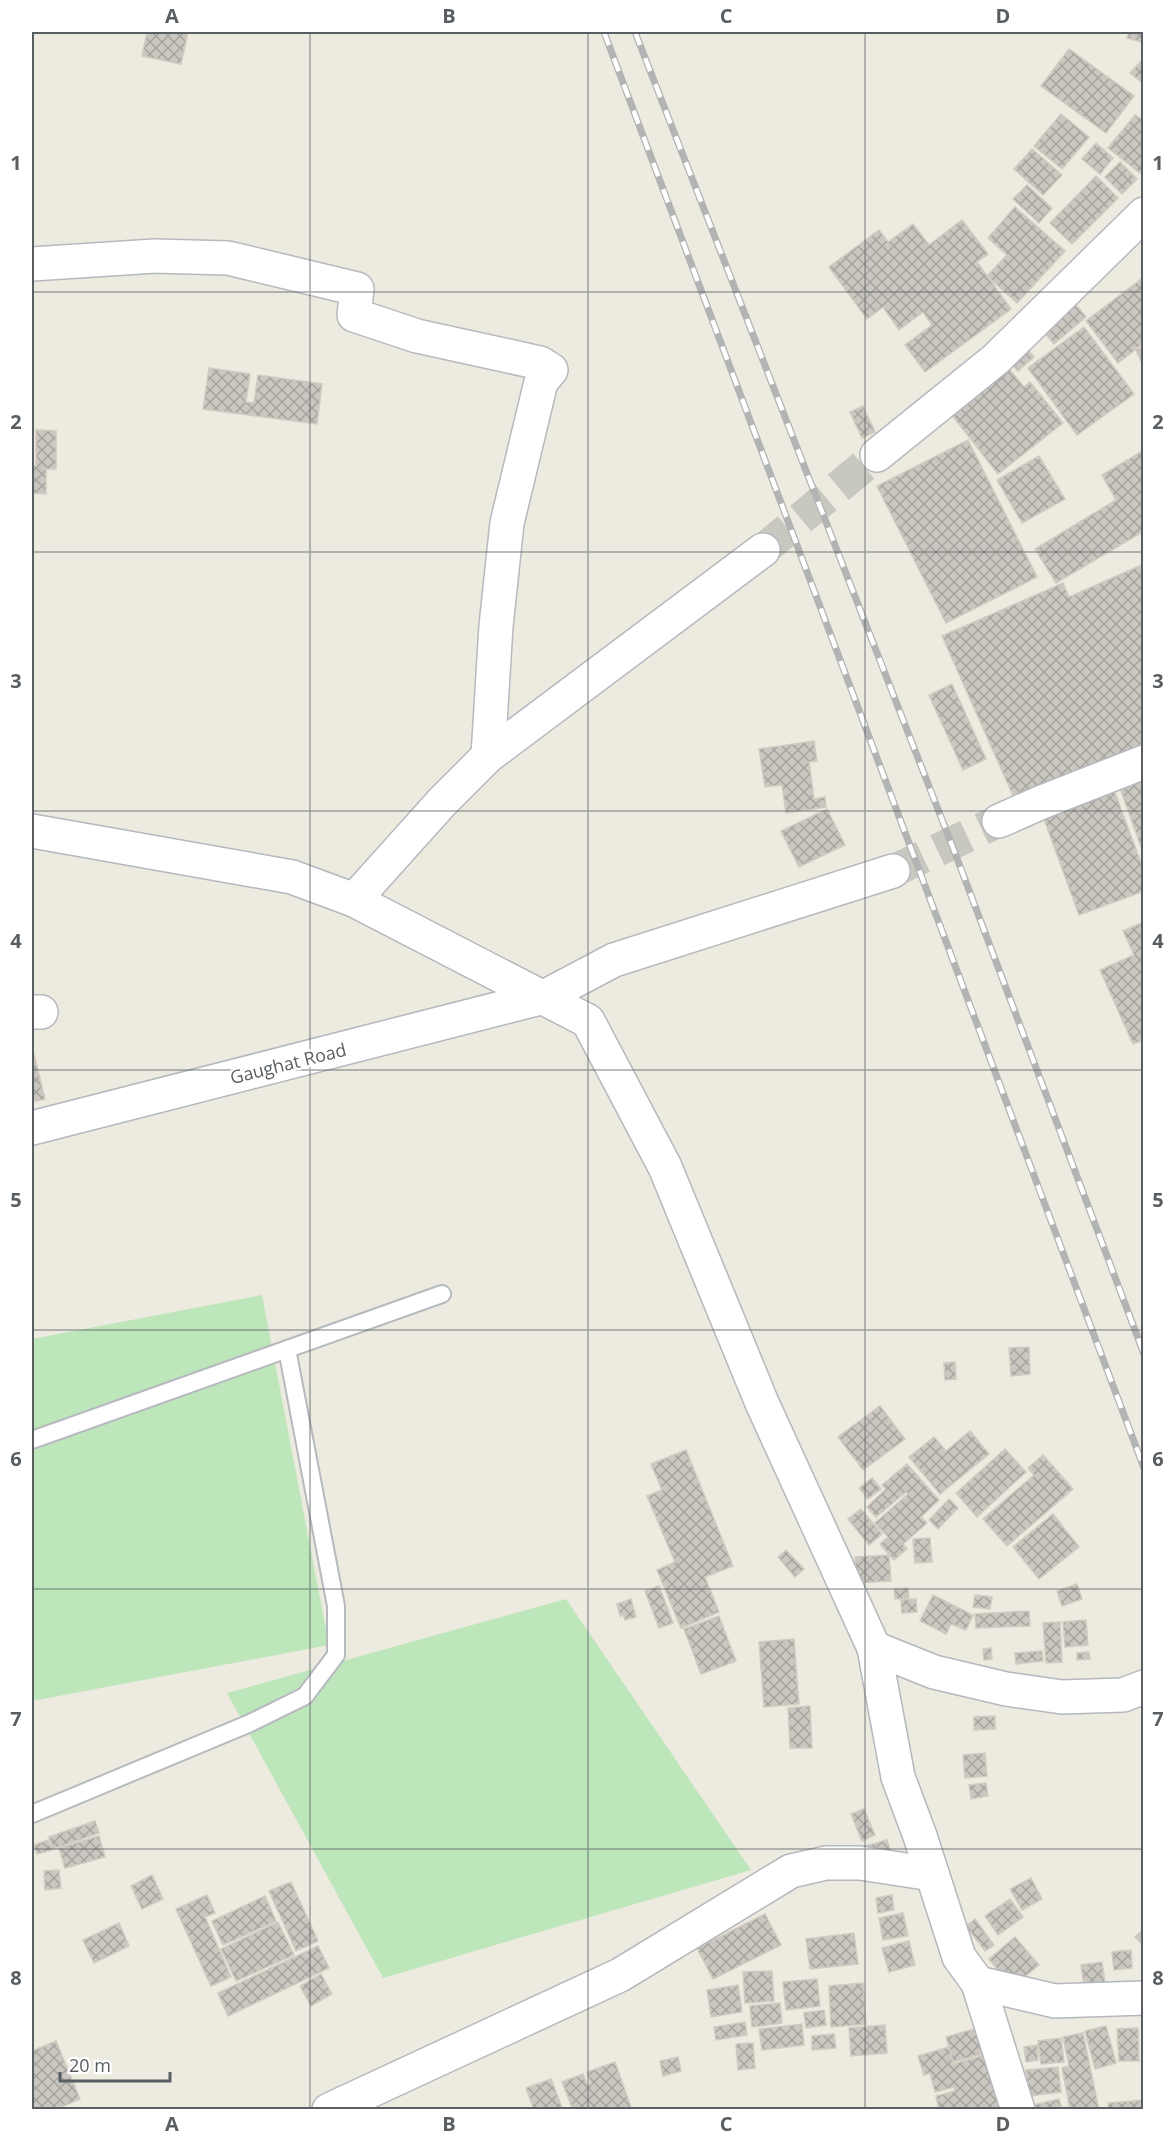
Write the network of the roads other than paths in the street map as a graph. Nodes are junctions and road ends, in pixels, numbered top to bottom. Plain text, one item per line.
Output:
1 (1143, 214) edge
2 (32, 264) edge
3 (877, 454) tunnel mouth
4 (762, 550) tunnel mouth
5 (488, 756) junction
6 (1143, 762) edge
7 (999, 821) tunnel mouth
8 (32, 831) edge
9 (893, 871) tunnel mouth
10 (354, 900) junction
11 (544, 997) junction
12 (32, 1128) edge
13 (442, 1294) dead end
14 (287, 1349) junction
15 (32, 1440) edge
16 (874, 1648) junction
17 (1143, 1687) edge
18 (32, 1814) edge
19 (932, 1874) junction
20 (978, 1983) junction
21 (1143, 1998) edge
22 (329, 2109) edge
23 (1018, 2109) edge

1 - 3 street
2 - 5 street
4 - 5 street
5 - 10 street
6 - 7 street
8 - 10 street
9 - 11 street, Gaughat Road
10 - 11 street
11 - 12 street, Gaughat Road
11 - 16 street
13 - 14 lane
14 - 15 lane
14 - 18 lane
16 - 17 street
16 - 19 street
19 - 20 street
19 - 22 street
20 - 21 street
20 - 23 street

